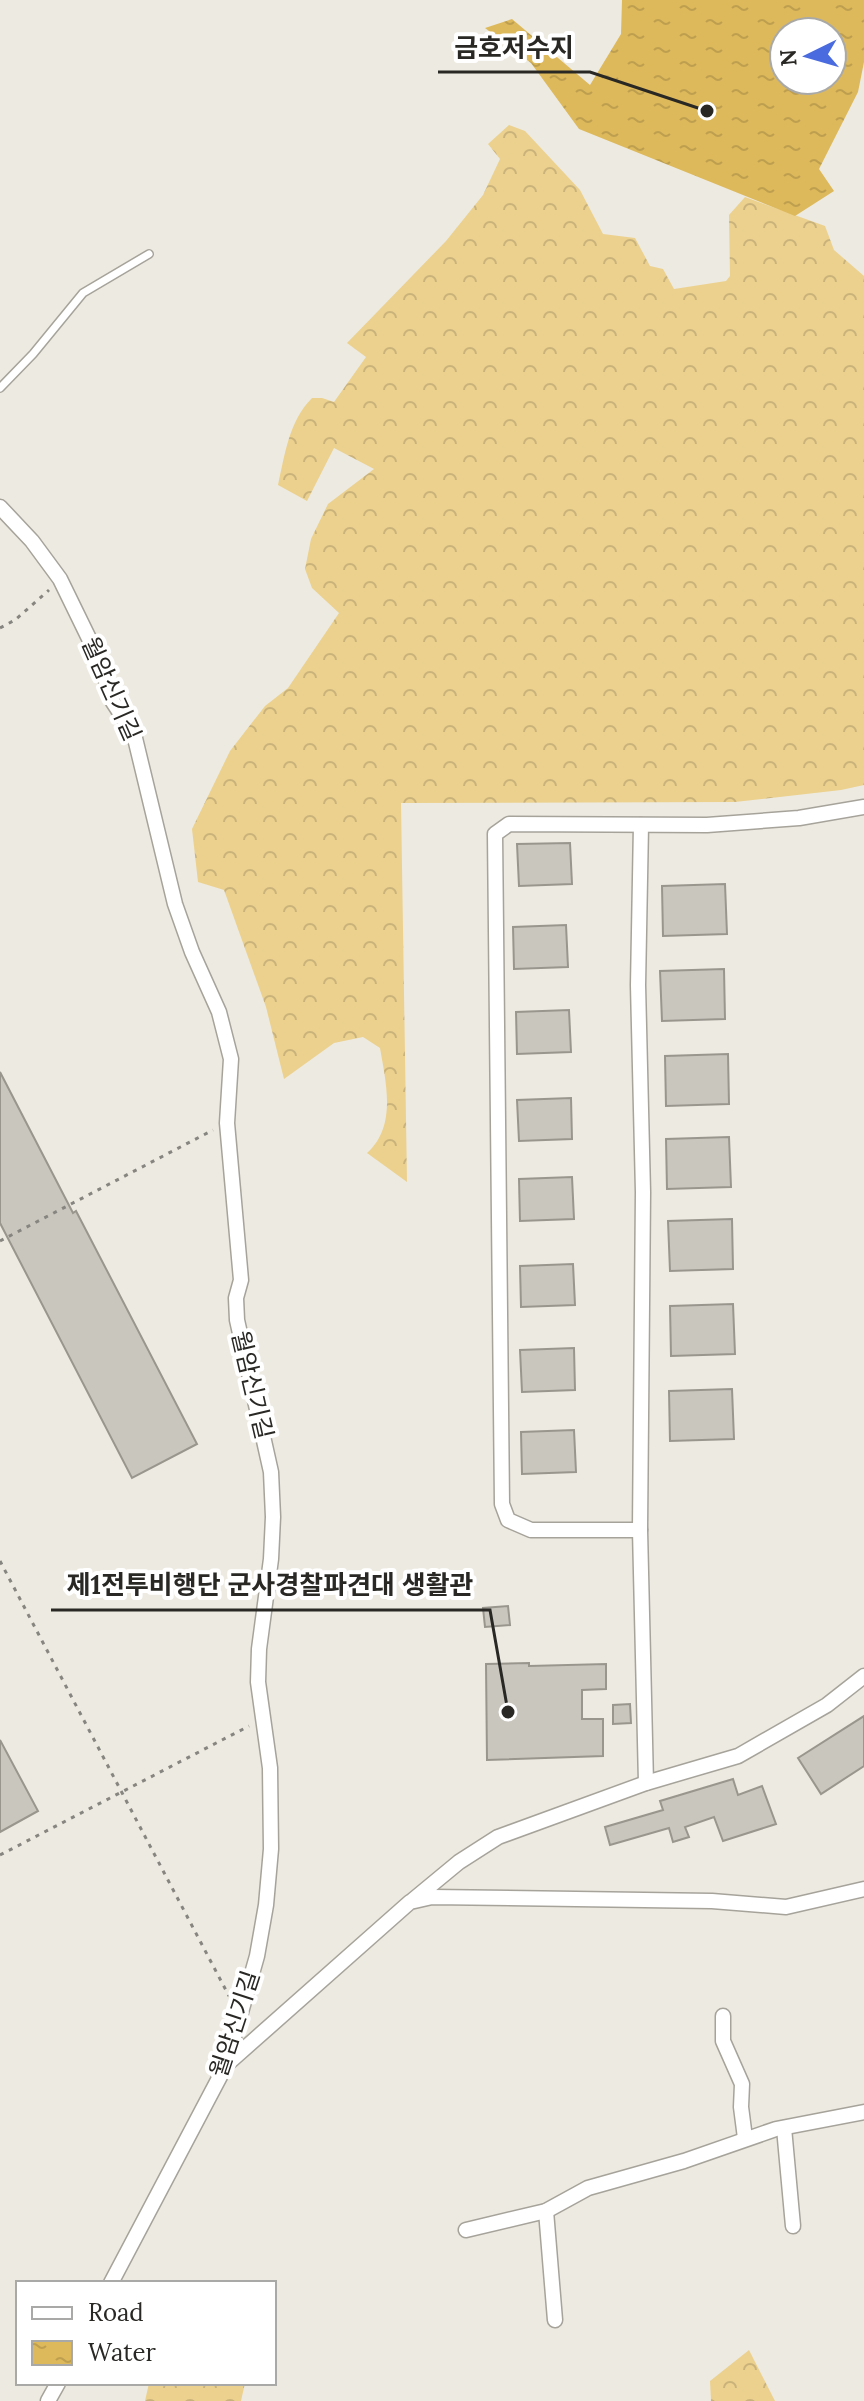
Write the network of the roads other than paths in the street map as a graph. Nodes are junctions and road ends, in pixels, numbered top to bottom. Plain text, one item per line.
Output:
1 (149, 254) dead end
2 (0, 388) edge
3 (0, 507) edge
4 (864, 807) edge
5 (641, 825) junction
6 (640, 1530) junction
7 (864, 1676) edge
8 (646, 1783) junction
9 (864, 1889) edge
10 (410, 1902) junction
11 (723, 2016) dead end
12 (226, 2065) junction
13 (864, 2112) edge
14 (784, 2128) junction
15 (745, 2138) junction
16 (546, 2211) junction
17 (793, 2226) dead end
18 (466, 2230) dead end
19 (112, 2281) edge
20 (555, 2320) dead end

1 - 2 lane
3 - 12 street, 월암신기길
4 - 5 street
5 - 6 street
5 - 6 street
6 - 8 street
7 - 8 street
8 - 10 street
9 - 10 street
10 - 12 street
11 - 15 street
12 - 19 street, 월암신기길
13 - 14 street
14 - 15 street
14 - 17 street
15 - 16 street
16 - 18 street
16 - 20 street

